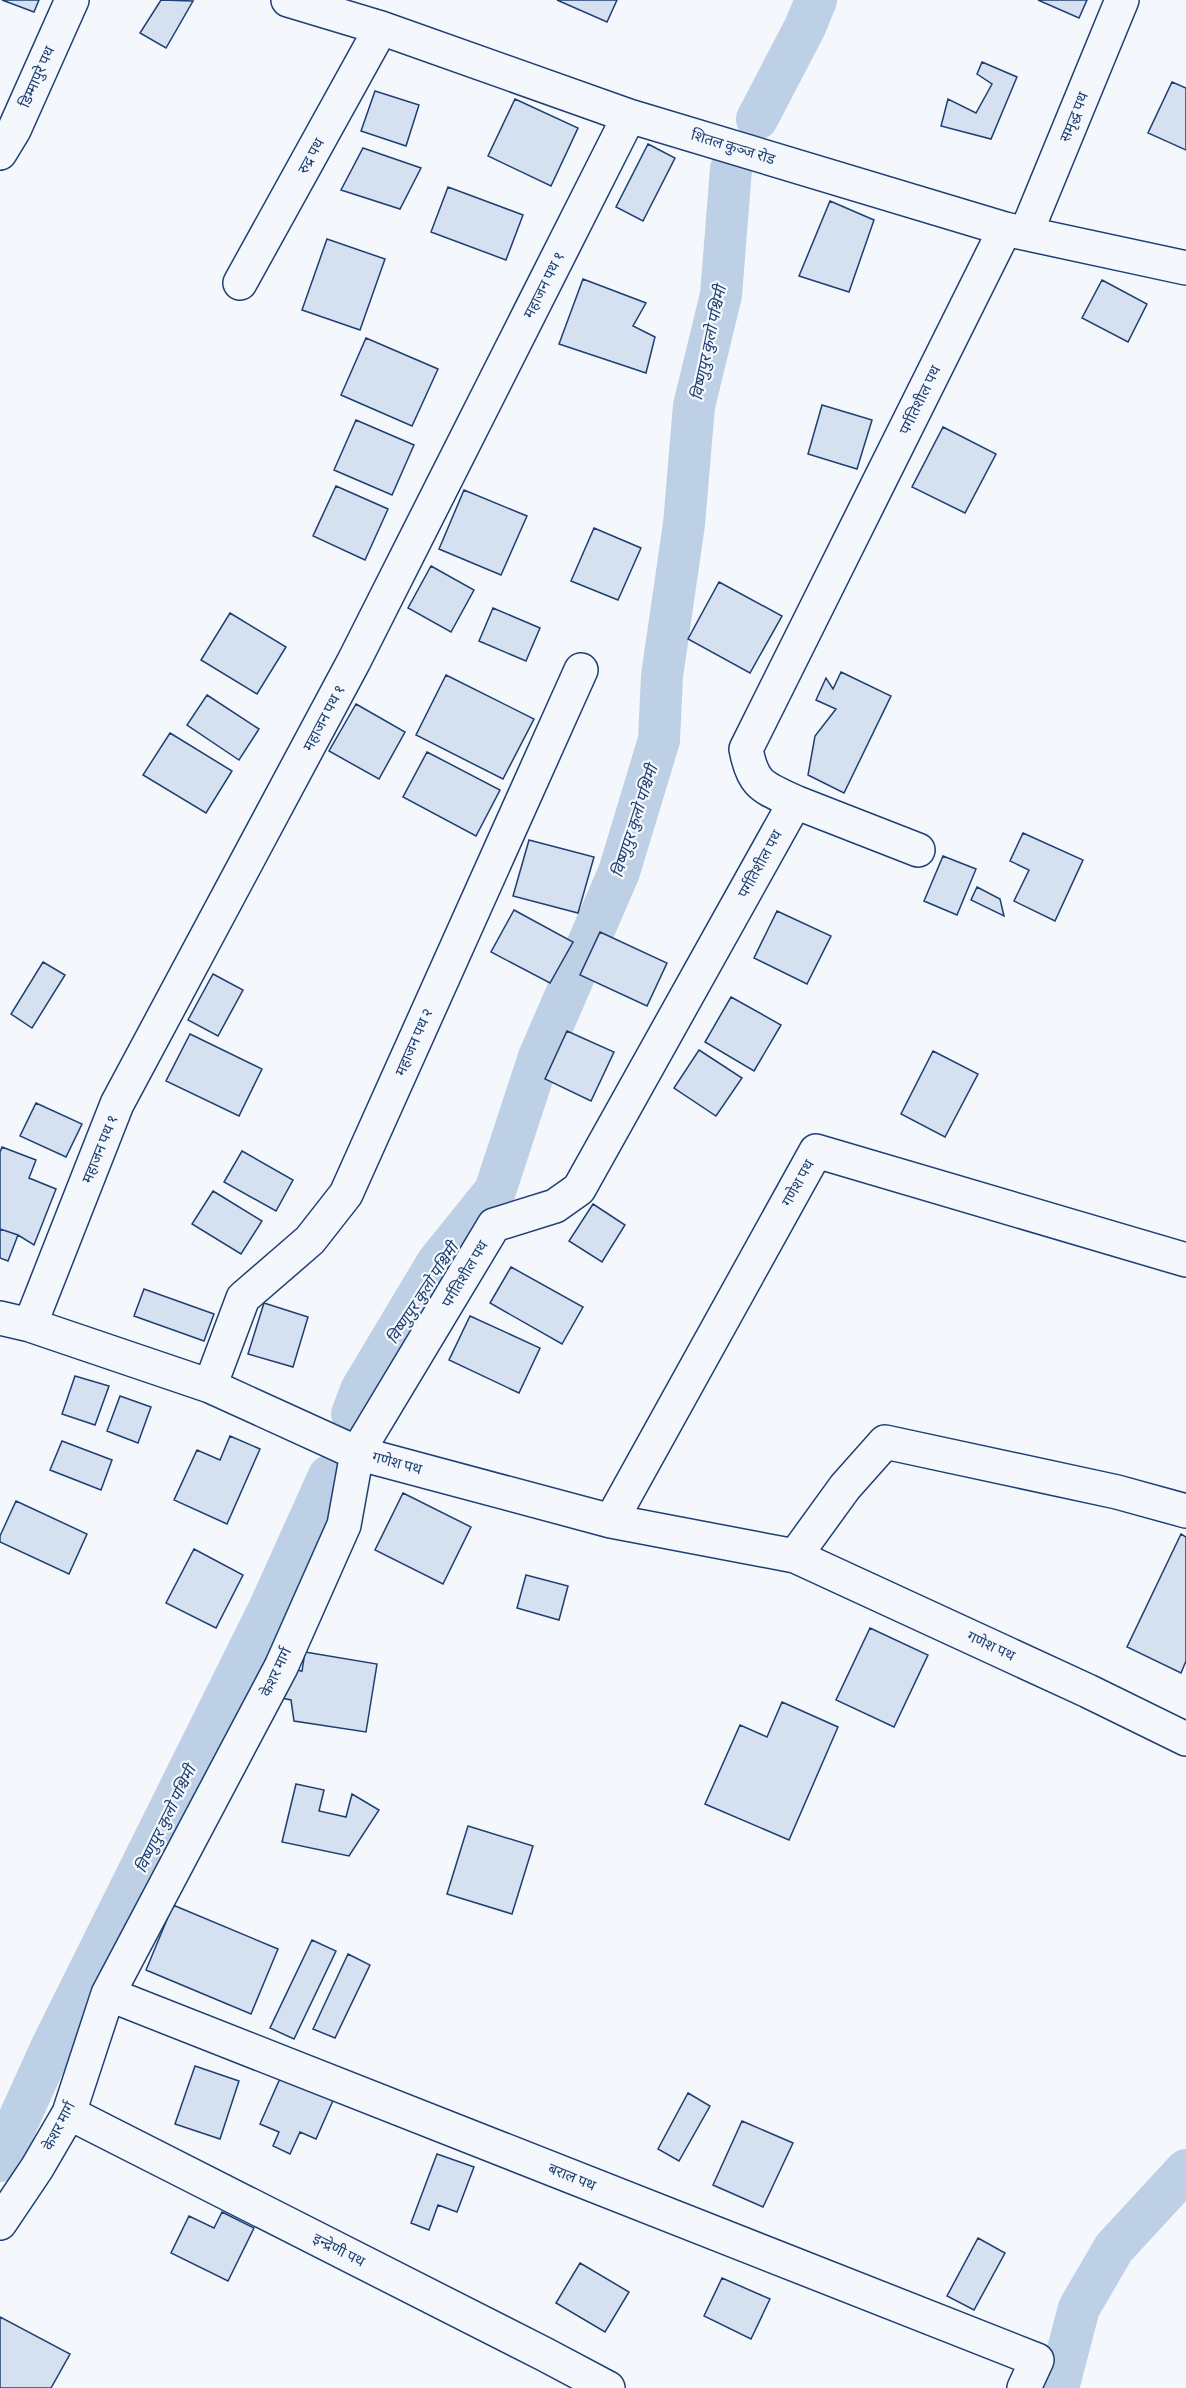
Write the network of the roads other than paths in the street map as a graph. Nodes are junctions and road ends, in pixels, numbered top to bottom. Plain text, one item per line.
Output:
1 (72, 0) edge
2 (288, 0) edge
3 (1122, 0) edge
4 (381, 28) junction
5 (629, 116) junction
6 (0, 153) edge
7 (1016, 231) junction
8 (1186, 268) edge
9 (240, 283) dead end
10 (581, 670) dead end
11 (795, 802) junction
12 (918, 850) dead end
13 (1186, 1260) edge
14 (15, 1322) edge
15 (210, 1386) junction
16 (357, 1453) junction
17 (1186, 1511) edge
18 (611, 1521) junction
19 (795, 1556) junction
20 (1186, 1739) edge
21 (108, 1994) junction
22 (69, 2113) junction
23 (0, 2223) edge
24 (1030, 2374) edge
25 (608, 2388) edge

1 - 6 street, डिम्मापुरे पथ
2 - 4 street, शितल कुञ्ज रोड
3 - 7 street, समृद्ध पथ
4 - 5 street, शितल कुञ्ज रोड
4 - 9 street, रुद्र पथ
5 - 7 street, शितल कुञ्ज रोड
5 - 14 street, महाजन पथ १
7 - 8 street, शितल कुञ्ज रोड
7 - 11 street, पर्गतिशील पथ
10 - 15 street, महाजन पथ २
11 - 12 street
11 - 16 street, पर्गतिशील पथ
13 - 18 street, गणेश पथ
14 - 15 street
15 - 16 street
16 - 18 street, गणेश पथ
16 - 21 street, केशर मार्ग
17 - 19 street
18 - 19 street, गणेश पथ
19 - 20 street, गणेश पथ
21 - 22 street, केशर मार्ग
21 - 24 street, बराल पथ
22 - 23 street, केशर मार्ग
22 - 25 street, इन्द्रेणी पथ

